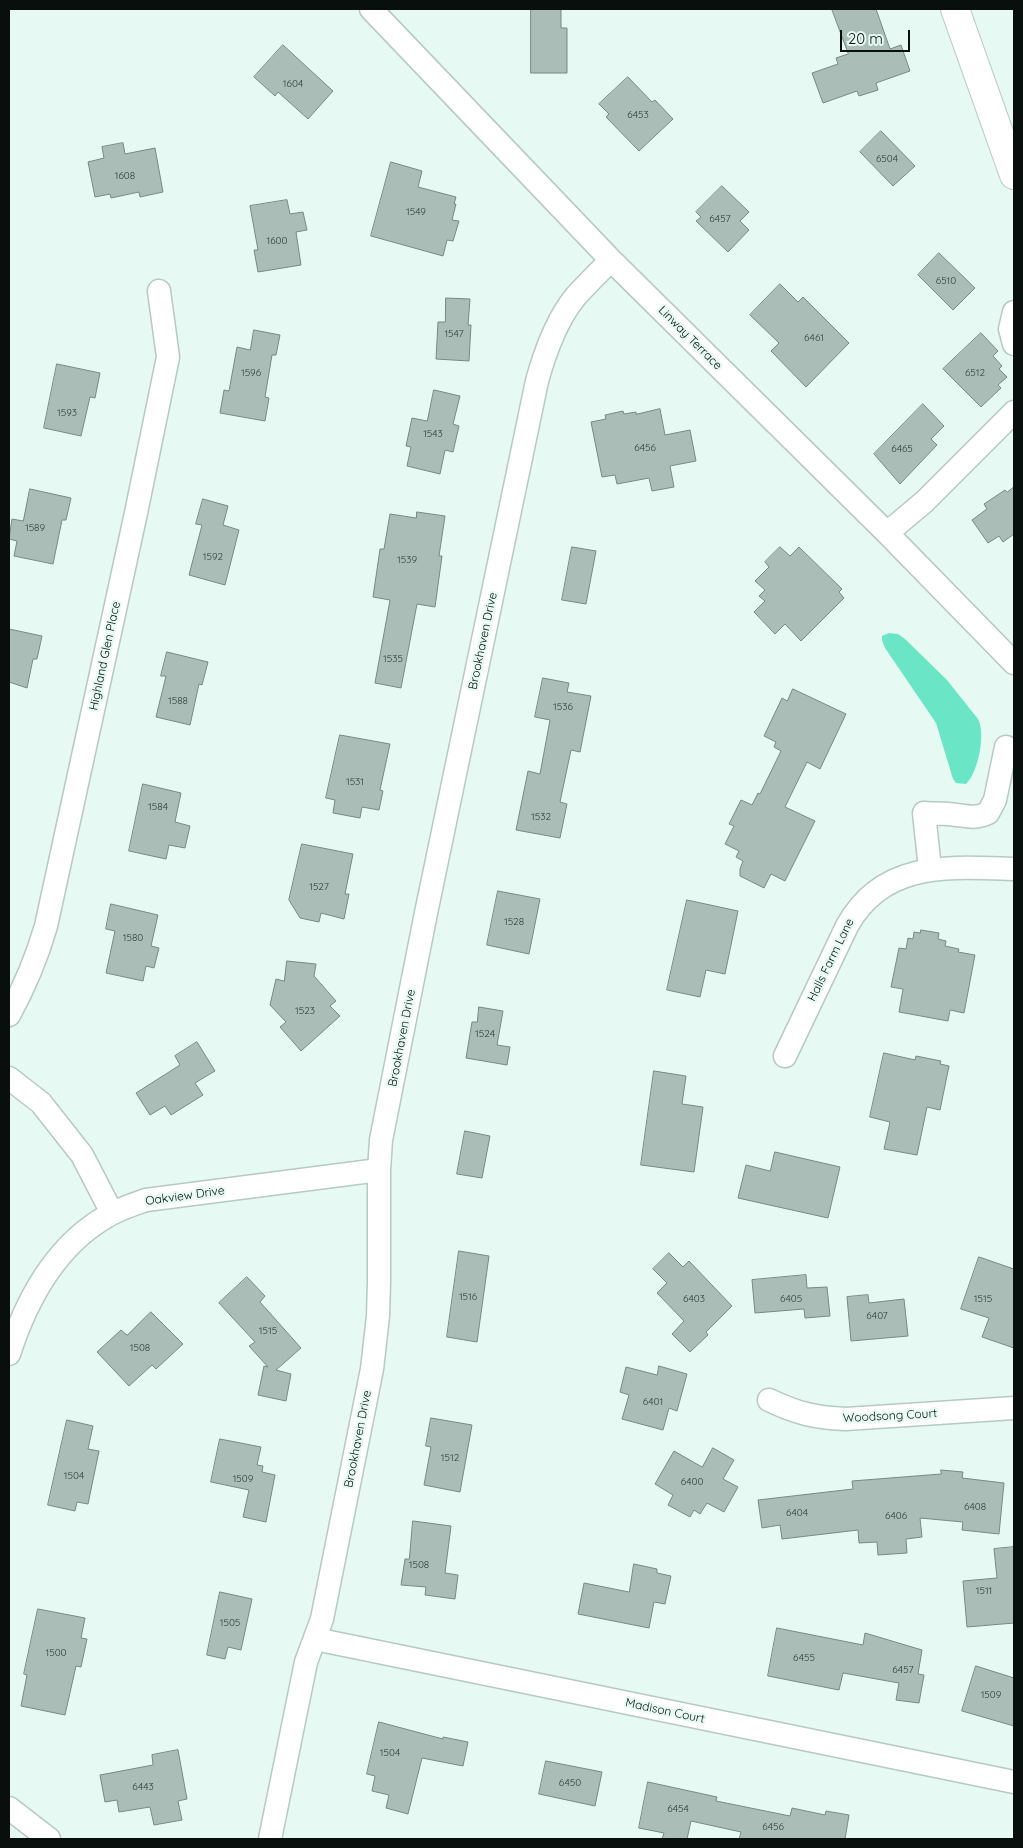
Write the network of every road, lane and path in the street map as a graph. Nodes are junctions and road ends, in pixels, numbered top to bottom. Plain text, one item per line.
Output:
1 (371, 9) edge
2 (955, 9) edge
3 (1014, 175) edge
4 (611, 260) junction
5 (159, 290) dead end
6 (1014, 312) edge
7 (1014, 344) edge
8 (1014, 412) edge
9 (887, 533) junction
10 (1010, 651) edge
11 (1006, 747) dead end
12 (930, 869) junction
13 (1014, 869) edge
14 (9, 1014) edge
15 (785, 1056) dead end
16 (9, 1078) edge
17 (379, 1170) junction
18 (112, 1213) junction
19 (9, 1354) edge
20 (769, 1400) dead end
21 (1014, 1408) edge
22 (316, 1639) junction
23 (1014, 1782) edge
24 (9, 1808) edge
25 (49, 1839) edge
26 (270, 1839) edge

1 - 4 street, Linway Terrace
2 - 3 main road
4 - 9 street, Linway Terrace
4 - 17 street, Brookhaven Drive
5 - 14 street, Highland Glen Place
6 - 7 street
8 - 9 street
9 - 10 street, Linway Terrace
11 - 12 street
12 - 13 street, Halls Farm Lane
12 - 15 street, Halls Farm Lane
16 - 18 street
17 - 18 street, Oakview Drive
17 - 22 street, Brookhaven Drive
18 - 19 street, Oakview Drive
20 - 21 street, Woodsong Court
22 - 23 street, Madison Court
22 - 26 street, Brookhaven Drive
24 - 25 street

